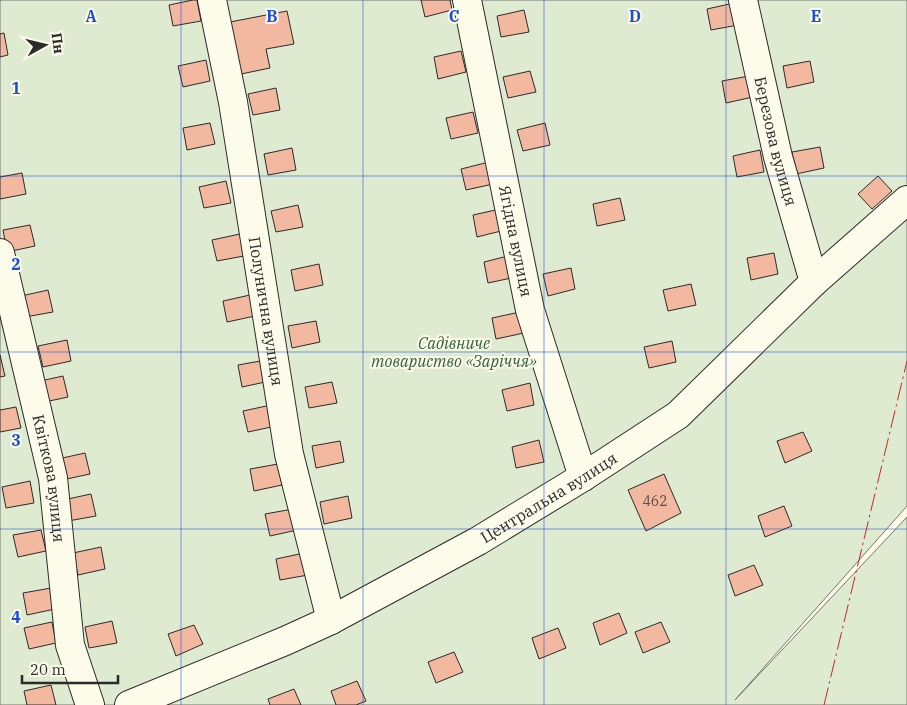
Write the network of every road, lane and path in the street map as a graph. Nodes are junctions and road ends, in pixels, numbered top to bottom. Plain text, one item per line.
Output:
1 (212, 0) edge
2 (466, 0) edge
3 (743, 0) edge
4 (907, 200) edge
5 (0, 254) edge
6 (814, 282) junction
7 (583, 477) junction
8 (331, 620) junction
9 (90, 705) edge
10 (129, 705) edge

1 - 8 street, Полунична вулиця
2 - 7 street, Ягідна вулиця
3 - 6 street, Березова вулиця
4 - 6 street, Центральна вулиця
5 - 9 street, Квіткова вулиця
6 - 7 street, Центральна вулиця
7 - 8 street, Центральна вулиця
8 - 10 street, Центральна вулиця

